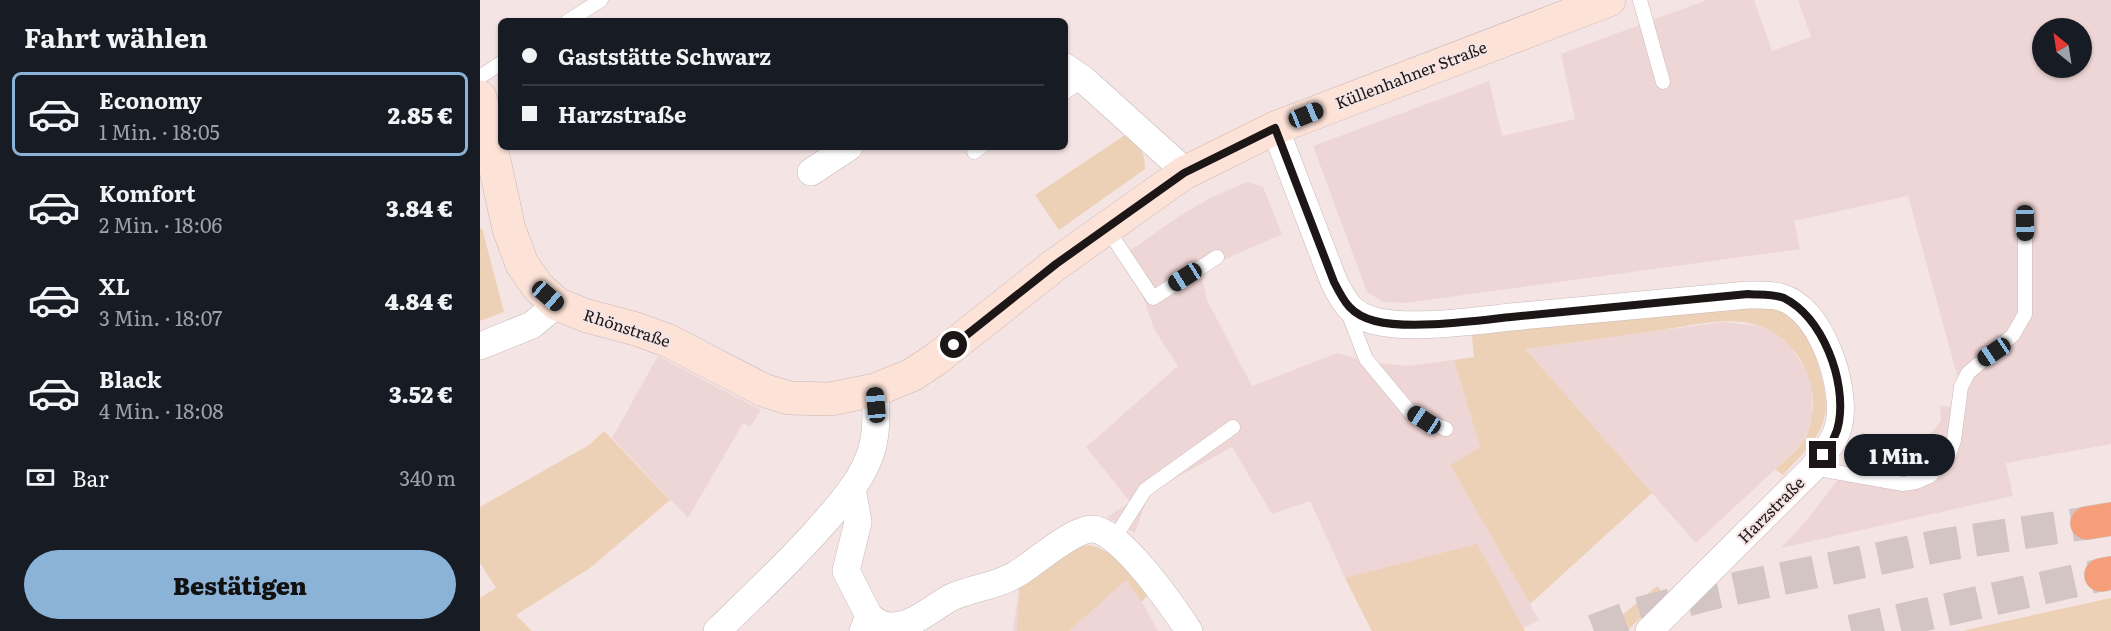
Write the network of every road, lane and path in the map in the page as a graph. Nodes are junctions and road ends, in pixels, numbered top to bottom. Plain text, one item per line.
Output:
1 (601, 0) edge
2 (1609, 0) edge
3 (1640, 0) edge
4 (573, 18) edge
5 (498, 65) edge
6 (480, 77) edge
7 (1071, 80) edge
8 (1663, 82) dead end
9 (480, 97) edge
10 (1275, 128) junction
11 (844, 150) edge
12 (811, 172) dead end
13 (1184, 173) junction
14 (2025, 223) dead end
15 (1106, 227) junction
16 (1217, 257) dead end
17 (1344, 303) junction
18 (557, 304) junction
19 (480, 346) edge
20 (874, 390) junction
21 (1233, 426) dead end
22 (1446, 429) dead end
23 (1813, 468) junction
24 (852, 488) junction
25 (1114, 539) junction
26 (866, 623) edge
27 (717, 631) edge
28 (1189, 631) edge
29 (1648, 631) edge

1 - 4 lane
2 - 10 street, Küllenhahner Straße
3 - 8 lane
5 - 6 lane
7 - 13 street
9 - 18 street, Rhönstraße
10 - 13 street, Küllenhahner Straße
10 - 17 street
11 - 12 street
13 - 15 street, Küllenhahner Straße
14 - 23 lane
15 - 16 lane
15 - 20 street, Küllenhahner Straße
17 - 22 lane
17 - 23 street, Harzstraße
18 - 19 street
18 - 20 street, Rhönstraße
20 - 24 street
21 - 25 lane
23 - 29 street, Harzstraße
24 - 26 street
24 - 27 street
25 - 26 street
25 - 28 street

